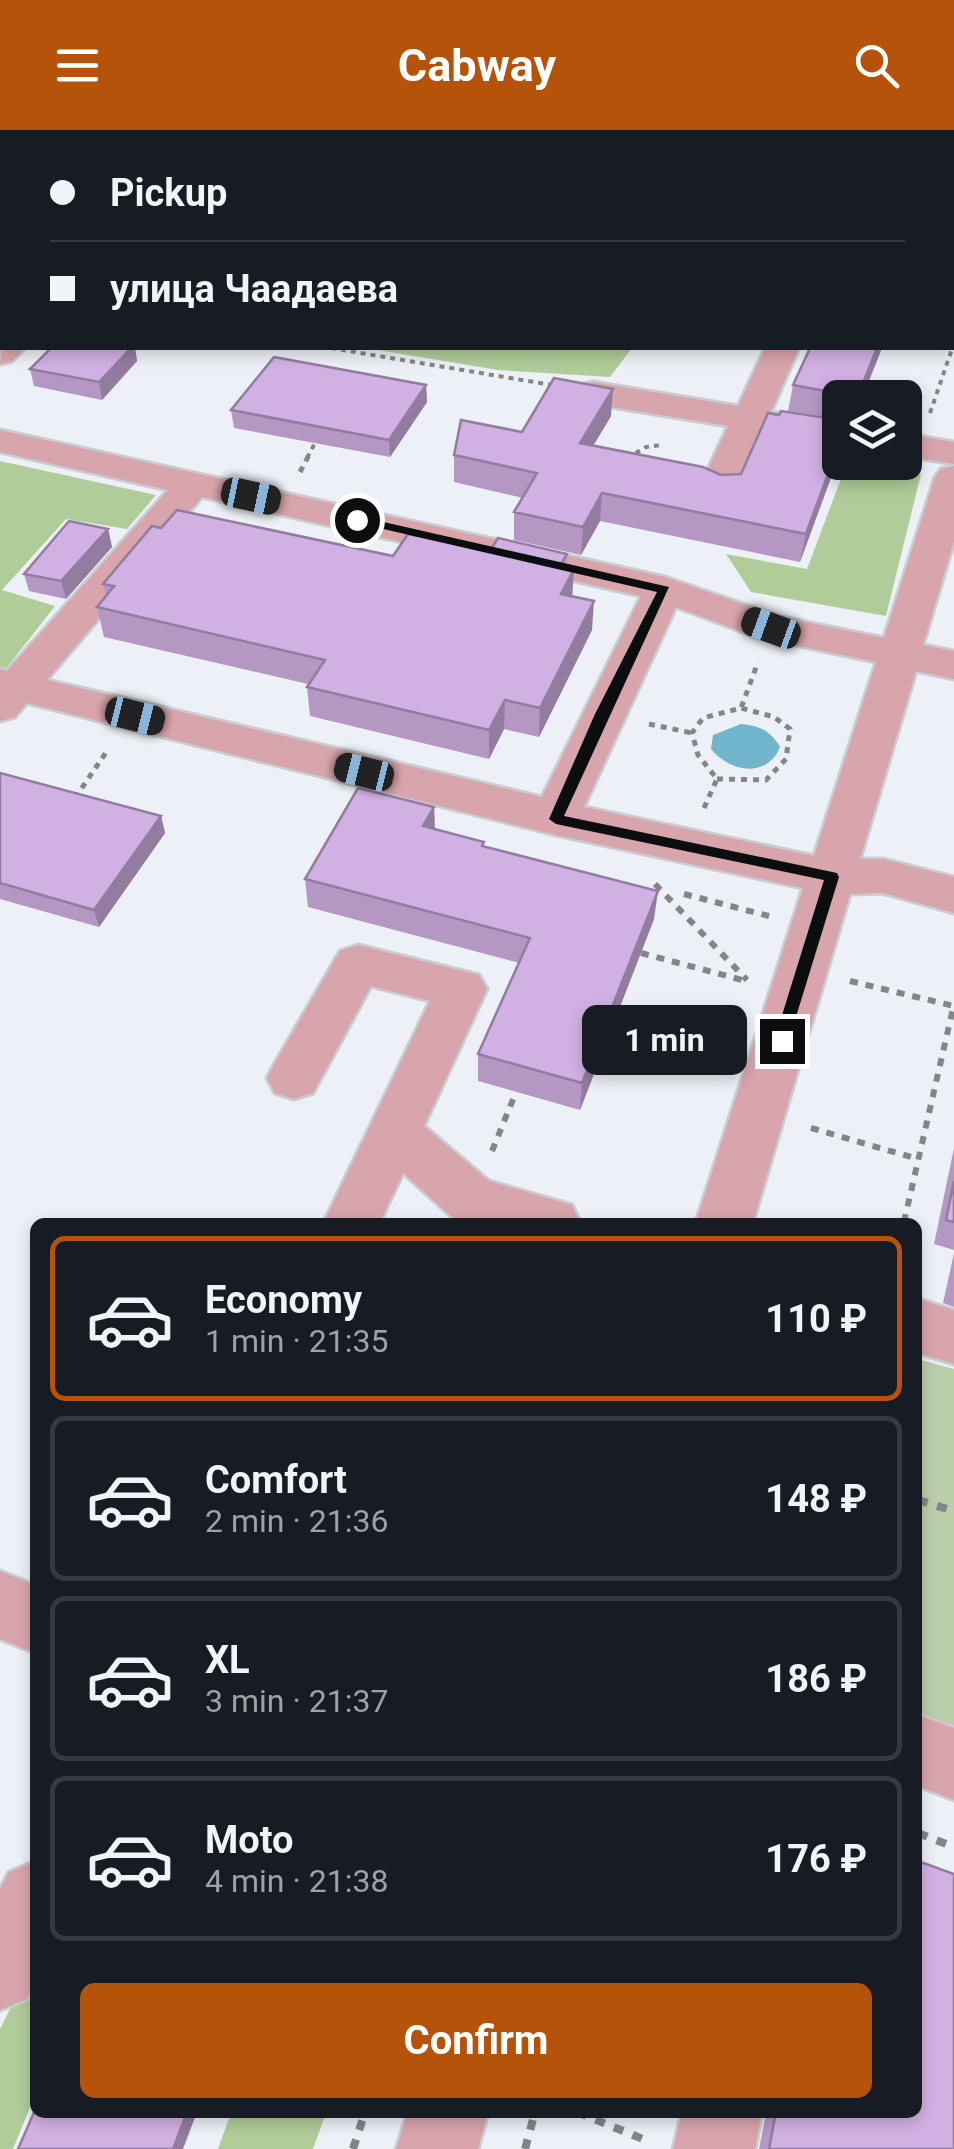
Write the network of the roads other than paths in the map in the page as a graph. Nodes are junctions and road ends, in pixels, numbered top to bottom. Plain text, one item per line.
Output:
1 (781, 350) edge
2 (593, 392) edge
3 (745, 426) junction
4 (822, 432) edge
5 (0, 440) edge
6 (922, 448) edge
7 (954, 454) edge
8 (954, 477) edge
9 (193, 484) junction
10 (718, 488) edge
11 (664, 590) junction
12 (901, 654) junction
13 (954, 665) edge
14 (7, 693) edge
15 (556, 819) junction
16 (832, 877) junction
17 (954, 894) edge
18 (294, 1078) dead end
19 (394, 1133) junction
20 (354, 1218) edge
21 (537, 1218) edge
22 (726, 1218) edge
23 (922, 1327) edge
24 (954, 1337) edge
25 (0, 1605) edge
26 (30, 1617) edge
27 (922, 1752) edge
28 (954, 1764) edge
29 (30, 1909) edge
30 (0, 1972) edge
31 (446, 2118) edge
32 (721, 2118) edge
33 (437, 2149) edge
34 (714, 2149) edge

1 - 3 street
2 - 3 street
3 - 4 street
3 - 10 street
5 - 9 street
6 - 7 street
8 - 12 street
9 - 11 street
9 - 14 street
11 - 12 street
11 - 15 street
12 - 13 street
12 - 16 street
14 - 15 street
15 - 16 street
16 - 17 street
16 - 22 street
18 - 19 street
19 - 20 street
19 - 21 street
23 - 24 street
25 - 26 street
27 - 28 street
29 - 30 street
31 - 33 street
32 - 34 street

